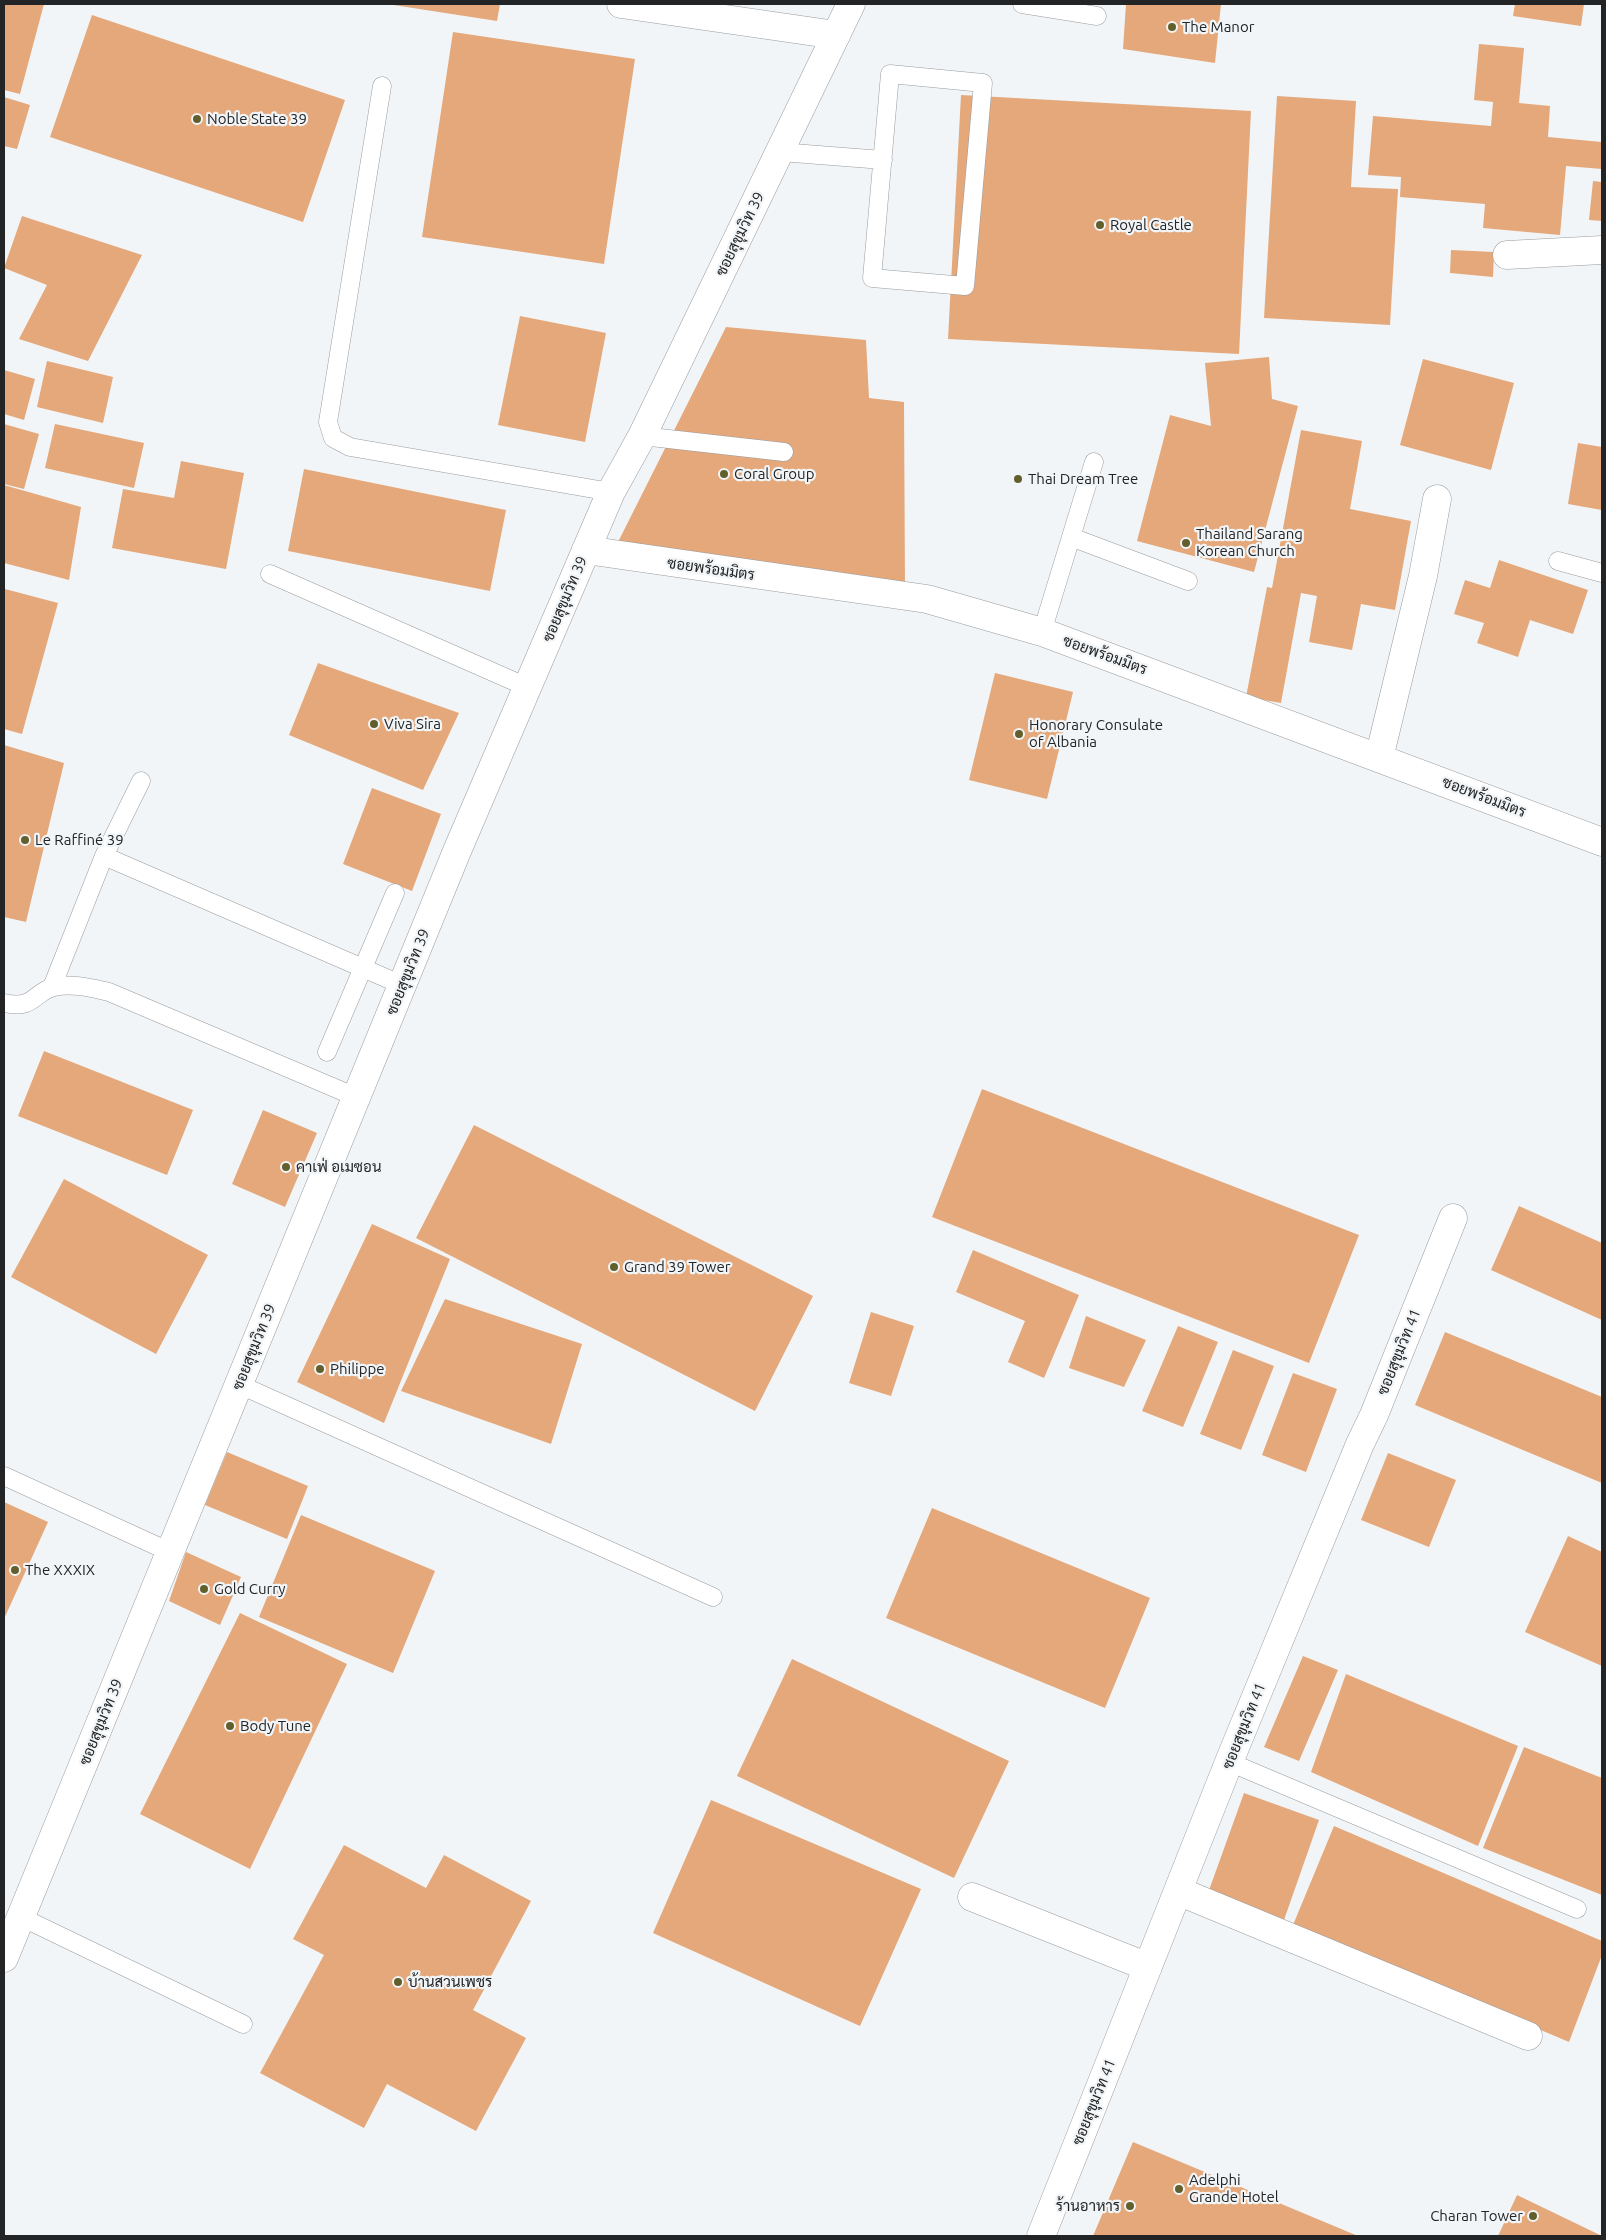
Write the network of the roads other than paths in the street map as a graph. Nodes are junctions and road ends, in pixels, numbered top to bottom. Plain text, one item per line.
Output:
1 (621, 4) edge
2 (851, 4) edge
3 (1022, 4) edge
4 (1096, 16) dead end
5 (836, 35) junction
6 (382, 86) dead end
7 (780, 152) junction
8 (882, 160) junction
9 (1602, 250) edge
10 (1508, 255) dead end
11 (642, 436) junction
12 (784, 452) dead end
13 (1094, 462) dead end
14 (611, 492) junction
15 (1437, 499) dead end
16 (1071, 538) junction
17 (586, 550) junction
18 (1558, 561) dead end
19 (1602, 573) edge
20 (270, 574) dead end
21 (1188, 581) dead end
22 (1042, 632) junction
23 (527, 687) junction
24 (1379, 758) junction
25 (141, 781) dead end
26 (1602, 842) edge
27 (104, 856) junction
28 (395, 893) dead end
29 (363, 968) junction
30 (402, 986) junction
31 (52, 987) junction
32 (4, 1003) edge
33 (327, 1052) dead end
34 (356, 1097) junction
35 (1453, 1218) dead end
36 (238, 1384) junction
37 (4, 1476) edge
38 (170, 1552) junction
39 (713, 1597) dead end
40 (1230, 1762) junction
41 (1178, 1891) junction
42 (972, 1897) dead end
43 (1577, 1908) dead end
44 (21, 1917) junction
45 (6, 1948) edge
46 (1148, 1967) junction
47 (243, 2024) dead end
48 (1528, 2036) dead end
49 (1041, 2236) edge

1 - 5 street
2 - 5 street, ซอยสุขุมวิท 39
3 - 4 lane
5 - 7 street, ซอยสุขุมวิท 39
6 - 14 lane
7 - 8 lane
7 - 11 street, ซอยสุขุมวิท 39
8 - 8 lane
9 - 10 street
11 - 12 lane
11 - 14 street, ซอยสุขุมวิท 39
13 - 16 lane
14 - 17 street, ซอยสุขุมวิท 39
15 - 24 street
16 - 21 lane
16 - 22 lane
17 - 22 street, ซอยพร้อมมิตร
17 - 23 street, ซอยสุขุมวิท 39
18 - 19 lane
20 - 23 lane
22 - 24 street, ซอยพร้อมมิตร
23 - 30 street, ซอยสุขุมวิท 39
24 - 26 street, ซอยพร้อมมิตร
25 - 27 lane
27 - 29 lane
27 - 31 lane
28 - 29 lane
29 - 30 lane
29 - 33 lane
30 - 34 street, ซอยสุขุมวิท 39
31 - 32 lane
31 - 34 lane
34 - 36 street, ซอยสุขุมวิท 39
35 - 40 street, ซอยสุขุมวิท 41
36 - 38 street, ซอยสุขุมวิท 39
36 - 39 lane
37 - 38 lane
38 - 44 street, ซอยสุขุมวิท 39
40 - 41 street, ซอยสุขุมวิท 41
40 - 43 lane
41 - 46 street, ซอยสุขุมวิท 41
41 - 48 street
42 - 46 street
44 - 45 street, ซอยสุขุมวิท 39
44 - 47 lane
46 - 49 street, ซอยสุขุมวิท 41

